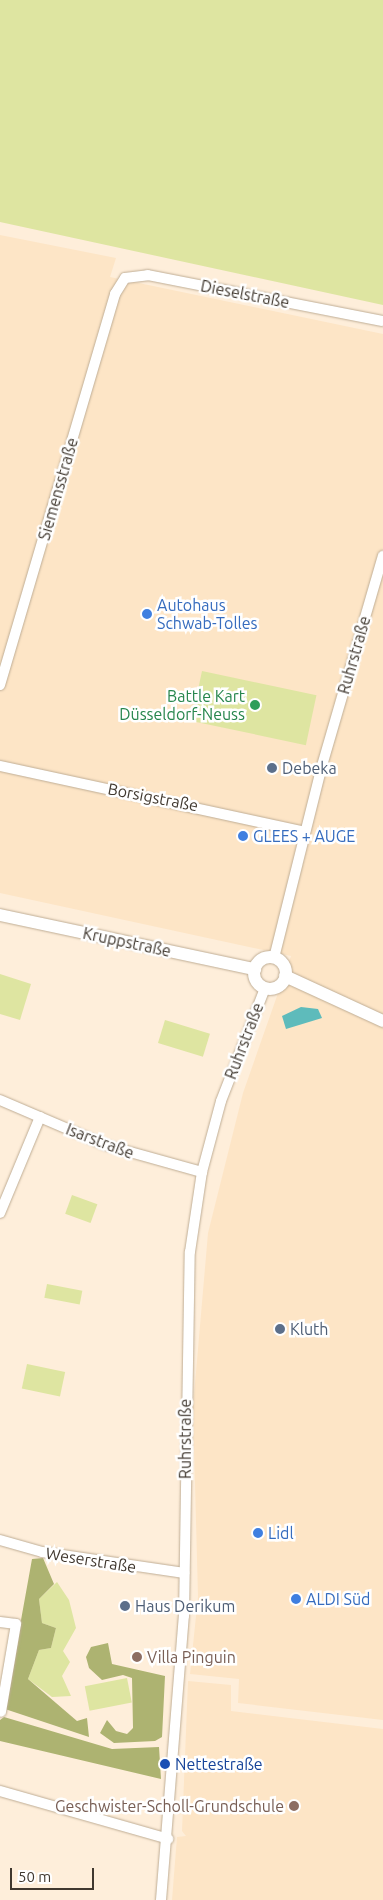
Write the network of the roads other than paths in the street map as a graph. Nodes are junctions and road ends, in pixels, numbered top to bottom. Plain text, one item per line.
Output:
1 (115, 294) joint
2 (383, 321) edge
3 (383, 556) edge
4 (0, 685) edge
5 (0, 766) edge
6 (305, 832) junction
7 (0, 915) edge
8 (274, 958) junction
9 (255, 969) junction
10 (285, 976) junction
11 (265, 988) junction
12 (383, 1021) edge
13 (0, 1100) edge
14 (40, 1117) junction
15 (202, 1172) junction
16 (0, 1213) edge
17 (0, 1540) edge
18 (184, 1574) junction
19 (0, 1622) edge
20 (1, 1712) edge
21 (0, 1791) edge
22 (168, 1839) junction
23 (161, 1900) edge

1 - 2 street, Dieselstraße
1 - 4 street, Siemensstraße
3 - 6 street, Ruhrstraße
5 - 6 street, Borsigstraße
6 - 8 street, Ruhrstraße
7 - 9 street, Kruppstraße
8 - 9 street
8 - 10 street
9 - 11 street
10 - 11 street
10 - 12 street
11 - 15 street, Ruhrstraße
13 - 14 street, Isarstraße
14 - 15 street, Isarstraße
14 - 16 street
15 - 18 street, Ruhrstraße
17 - 18 street, Weserstraße
18 - 22 street, Ruhrstraße
19 - 20 street
21 - 22 street
22 - 23 street, Ruhrstraße

